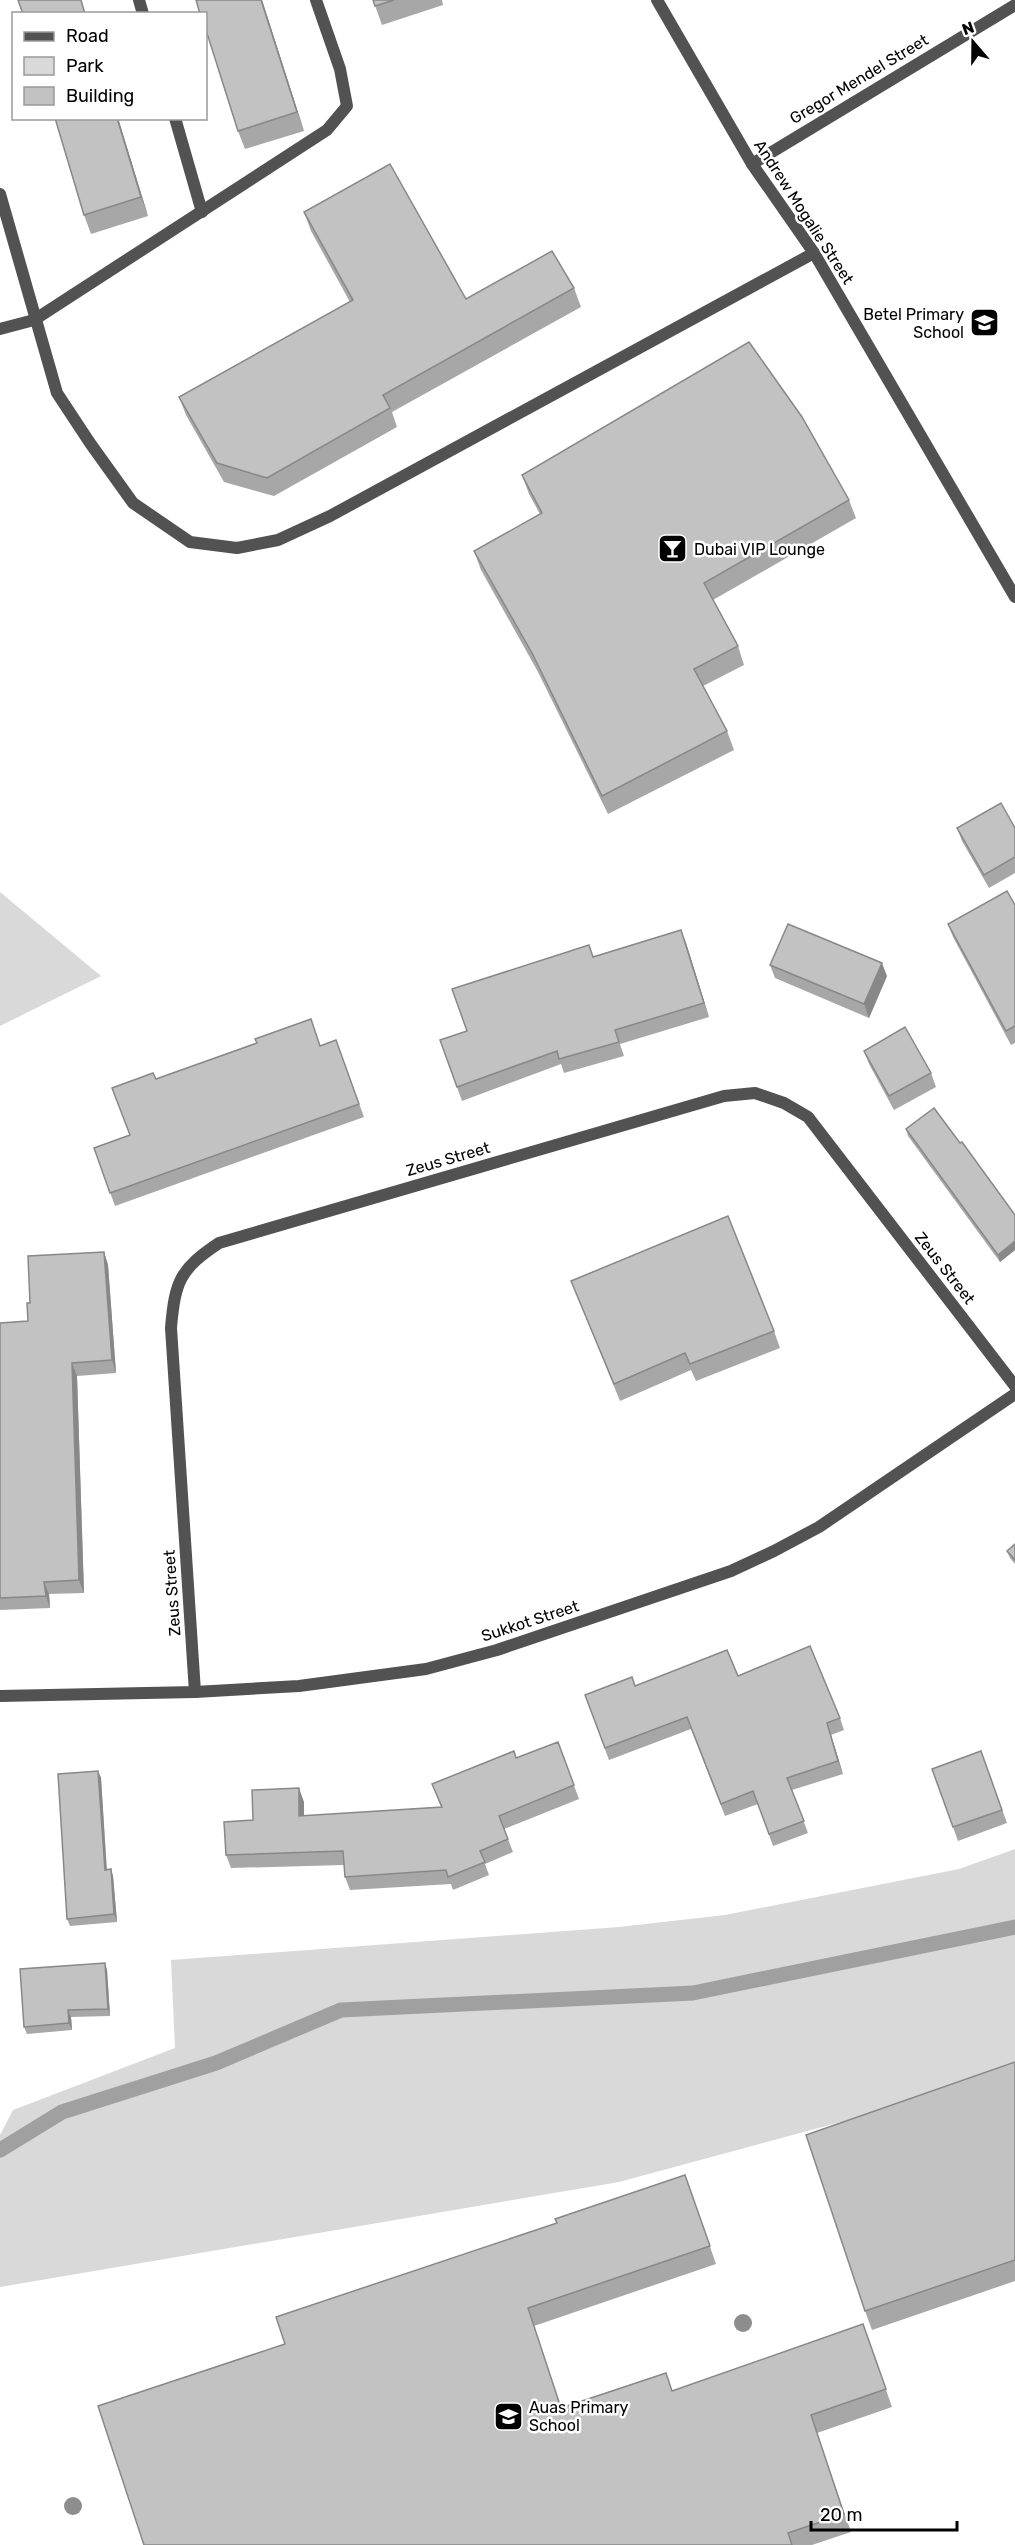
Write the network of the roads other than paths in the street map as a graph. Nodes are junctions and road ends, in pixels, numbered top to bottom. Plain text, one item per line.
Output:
1 (316, 0) edge
2 (657, 0) edge
3 (1015, 5) edge
4 (175, 120) edge
5 (752, 164) junction
6 (0, 194) edge
7 (202, 212) junction
8 (814, 253) junction
9 (34, 320) junction
10 (0, 329) edge
11 (1015, 597) edge
12 (1015, 1386) edge
13 (1015, 1394) edge
14 (195, 1692) junction
15 (0, 1696) edge

1 - 7 street
2 - 5 street, Andrew Mogalie Street
3 - 5 street, Gregor Mendel Street
4 - 7 street
5 - 8 street, Andrew Mogalie Street
6 - 9 street
7 - 9 street
8 - 9 street
8 - 11 street, Andrew Mogalie Street
9 - 10 street
12 - 14 street, Zeus Street
13 - 14 street, Sukkot Street
14 - 15 street, Sukkot Street

